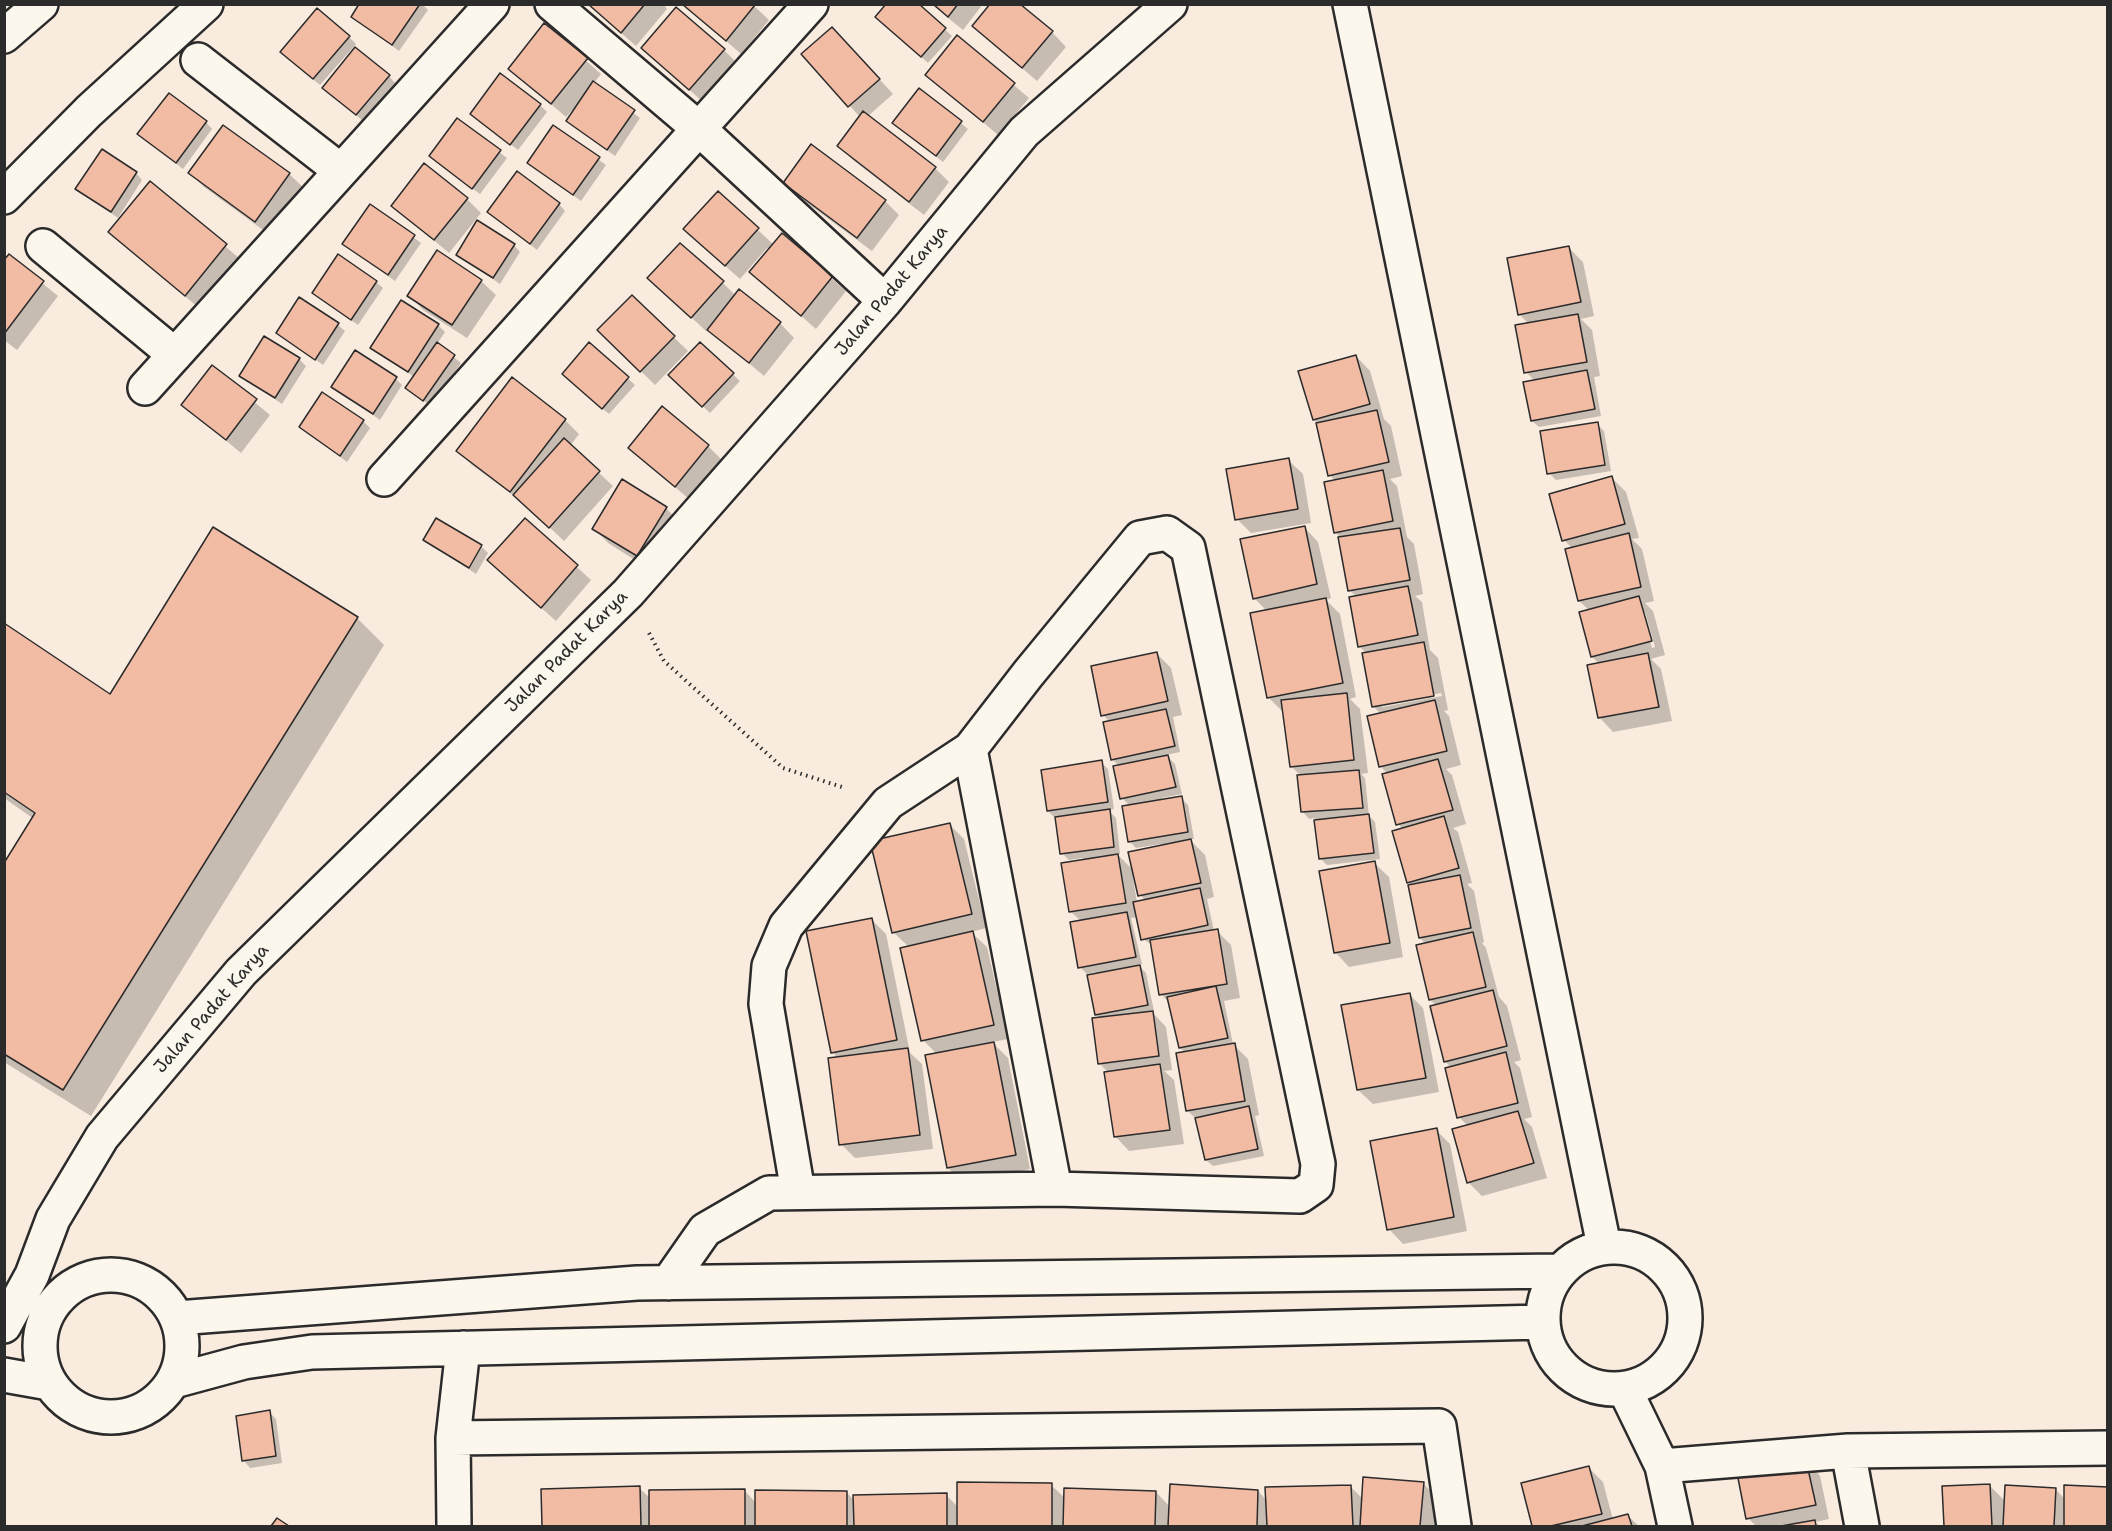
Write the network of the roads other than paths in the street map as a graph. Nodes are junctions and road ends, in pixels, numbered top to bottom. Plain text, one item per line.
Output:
1 (41, 4) edge
2 (206, 4) edge
3 (492, 4) edge
4 (552, 4) edge
5 (811, 4) edge
6 (1170, 4) edge
7 (1350, 4) edge
8 (4, 36) edge
9 (198, 60) dead end
10 (698, 128) junction
11 (341, 171) junction
12 (4, 196) edge
13 (43, 246) dead end
14 (885, 301) junction
15 (175, 355) junction
16 (145, 388) dead end
17 (384, 478) dead end
18 (970, 749) junction
19 (1055, 1189) junction
20 (798, 1192) junction
21 (1604, 1246) junction
22 (1559, 1271) junction
23 (32, 1275) junction
24 (79, 1281) junction
25 (668, 1283) junction
26 (177, 1318) junction
27 (1542, 1322) junction
28 (4, 1326) edge
29 (463, 1348) junction
30 (4, 1375) edge
31 (174, 1381) junction
32 (49, 1383) junction
33 (1625, 1390) junction
34 (453, 1438) junction
35 (2108, 1448) edge
36 (1848, 1451) junction
37 (1662, 1466) junction
38 (454, 1527) edge
39 (1454, 1527) edge
40 (1675, 1527) edge
41 (1862, 1527) edge

1 - 8 street
2 - 12 street
3 - 11 street
4 - 10 street
5 - 10 street
6 - 14 street, Jalan Padat Karya
7 - 21 street
9 - 11 street
10 - 14 street
10 - 17 street
11 - 15 street
13 - 15 street
14 - 23 street, Jalan Padat Karya
15 - 16 street
18 - 19 street
18 - 19 street
18 - 20 street
19 - 20 street
20 - 25 street
21 - 22 street
21 - 33 street
22 - 25 street
22 - 27 street
23 - 24 street
23 - 28 street, Jalan Padat Karya
24 - 26 street
24 - 32 street
25 - 26 street
26 - 31 street
27 - 29 street
27 - 33 street
29 - 31 street
29 - 34 street
30 - 32 street
31 - 32 street
33 - 37 street
34 - 38 street
34 - 39 street
35 - 36 street
36 - 37 street
36 - 41 street
37 - 40 street

